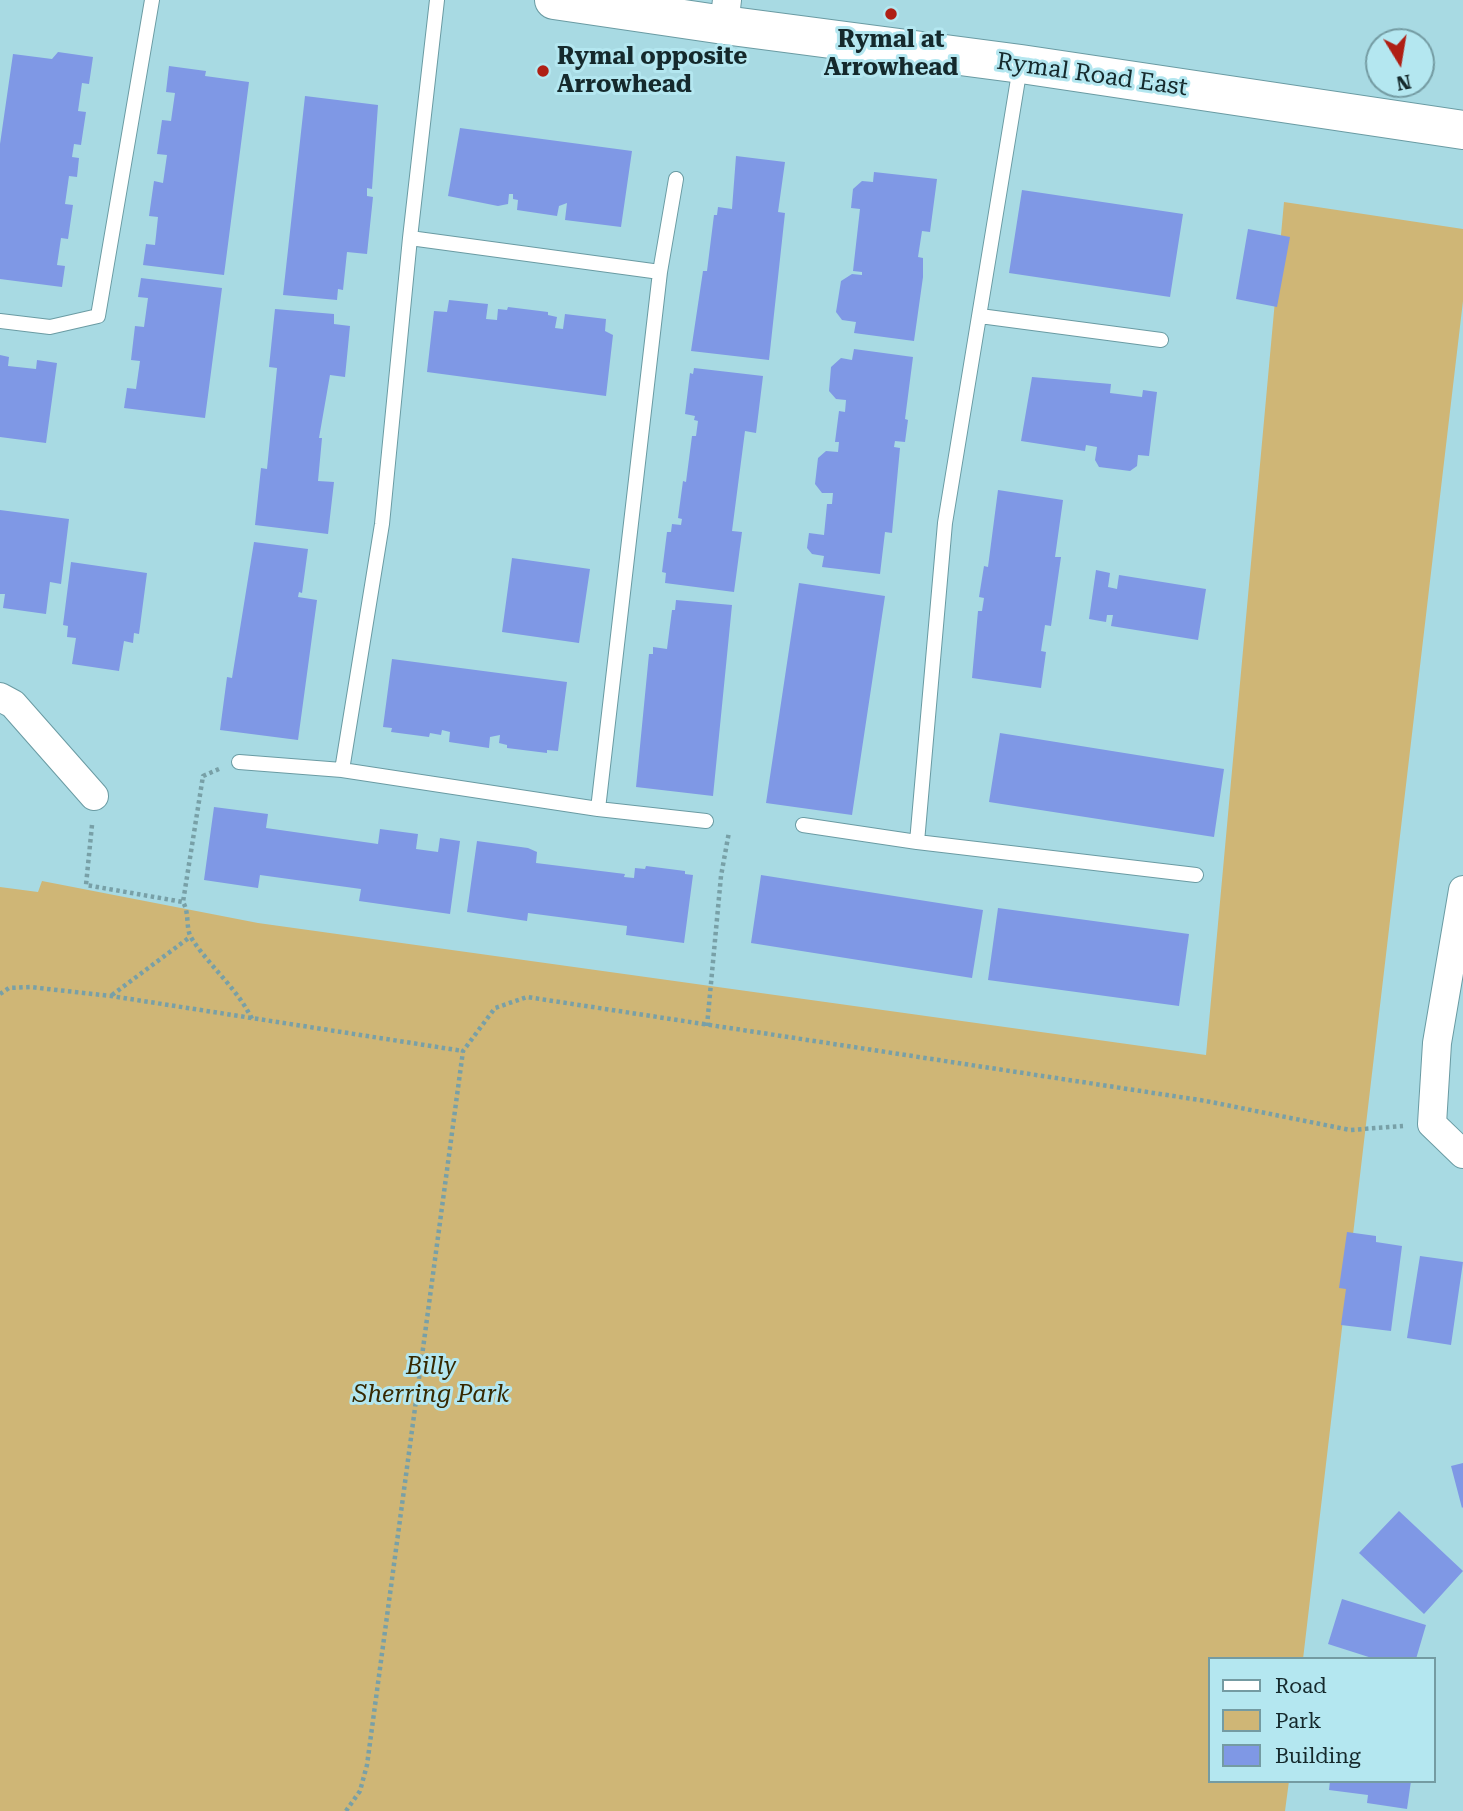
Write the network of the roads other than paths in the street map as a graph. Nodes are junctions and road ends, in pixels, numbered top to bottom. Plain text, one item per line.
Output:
1 (152, 0) edge
2 (437, 0) edge
3 (554, 0) edge
4 (725, 13) edge
5 (1021, 64) junction
6 (1463, 130) edge
7 (676, 179) dead end
8 (410, 237) junction
9 (660, 272) junction
10 (981, 316) junction
11 (0, 321) edge
12 (1161, 340) dead end
13 (0, 697) edge
14 (239, 762) road end
15 (342, 770) junction
16 (94, 796) road end
17 (598, 809) junction
18 (706, 821) road end
19 (803, 825) dead end
20 (917, 842) junction
21 (1196, 875) dead end
22 (1463, 890) edge
23 (1463, 1154) edge

1 - 11 lane
2 - 8 lane
3 - 4 main road, Rymal Road East
4 - 5 main road, Rymal Road East
5 - 6 main road, Rymal Road East
5 - 10 lane
7 - 9 lane
8 - 9 lane
8 - 15 lane
9 - 17 lane
10 - 12 lane
10 - 20 lane
13 - 16 street
14 - 15 lane
15 - 17 lane
17 - 18 lane
19 - 20 lane
20 - 21 lane
22 - 23 street

